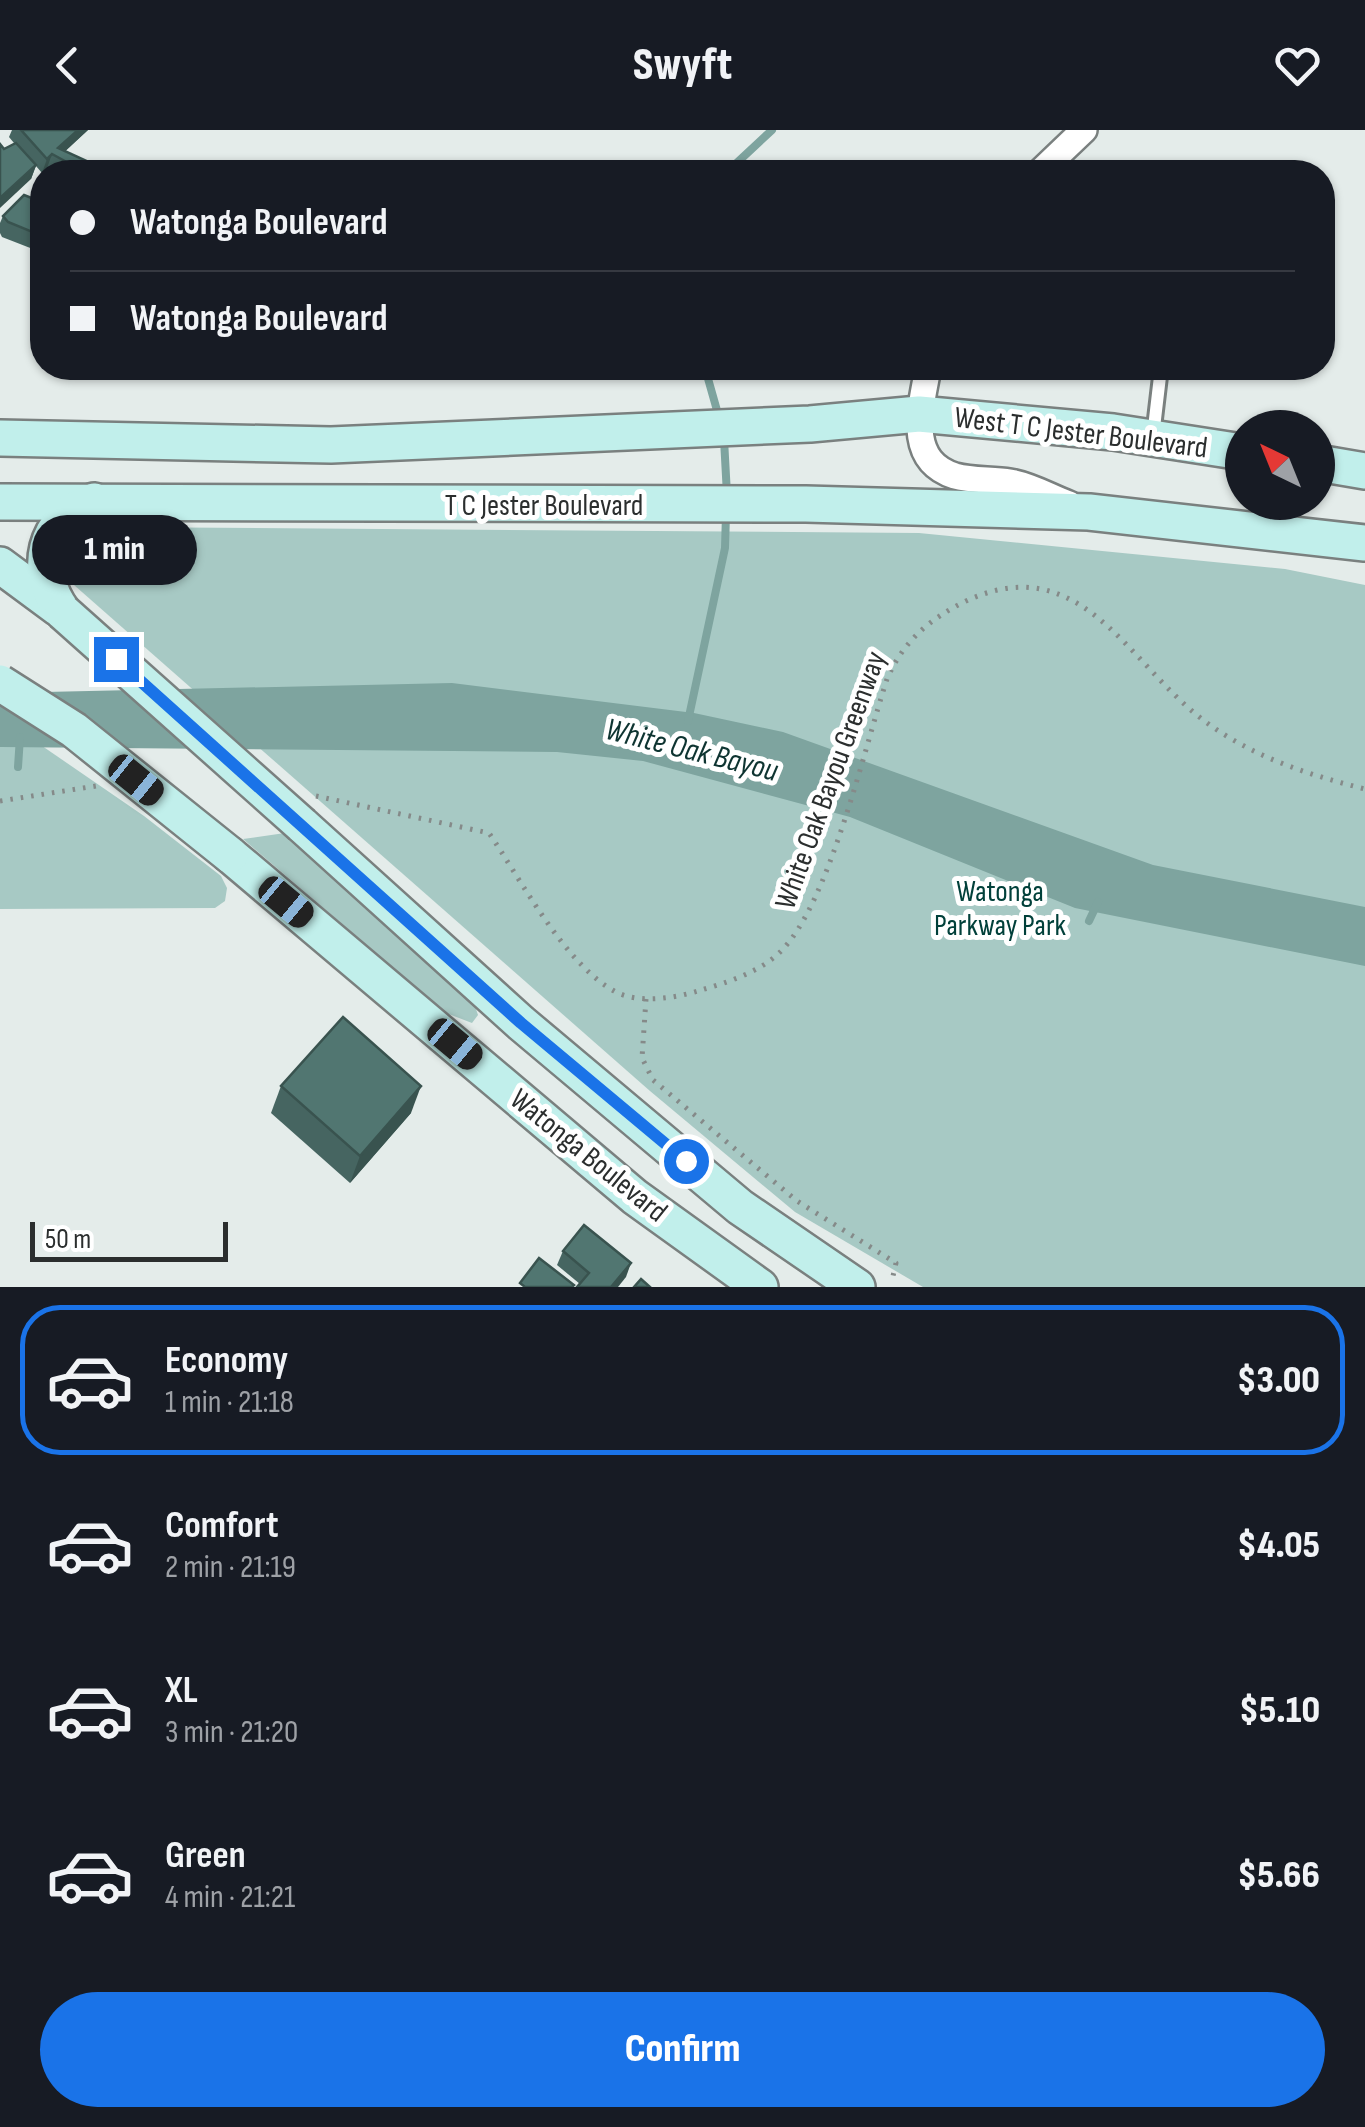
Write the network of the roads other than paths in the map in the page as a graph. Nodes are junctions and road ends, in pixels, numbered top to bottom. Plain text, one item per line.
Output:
1 (1084, 130) edge
2 (1053, 160) edge
3 (926, 380) edge
4 (1159, 380) edge
5 (919, 414) junction
6 (0, 438) edge
7 (1152, 438) junction
8 (330, 445) junction
9 (1225, 449) edge
10 (1335, 465) edge
11 (1365, 470) edge
12 (98, 500) junction
13 (0, 502) edge
14 (326, 503) junction
15 (1089, 512) junction
16 (1365, 544) edge
17 (0, 564) edge
18 (63, 612) junction
19 (0, 682) edge
20 (521, 1023) junction
21 (483, 1068) junction
22 (760, 1287) edge
23 (857, 1287) edge

1 - 2 street
3 - 5 street
4 - 7 lane
5 - 7 main road, West T C Jester Boulevard
5 - 8 main road
5 - 15 street
6 - 8 main road
7 - 9 main road, West T C Jester Boulevard
8 - 14 main road
10 - 11 main road
12 - 13 main road, T C Jester Boulevard
12 - 14 main road, T C Jester Boulevard
12 - 18 main road
14 - 15 main road, T C Jester Boulevard
15 - 16 main road
17 - 18 main road, Watonga Boulevard
18 - 20 main road, Watonga Boulevard, bridge
19 - 21 main road, Watonga Boulevard, bridge
20 - 21 main road
20 - 23 main road, Watonga Boulevard
21 - 22 main road, Watonga Boulevard

